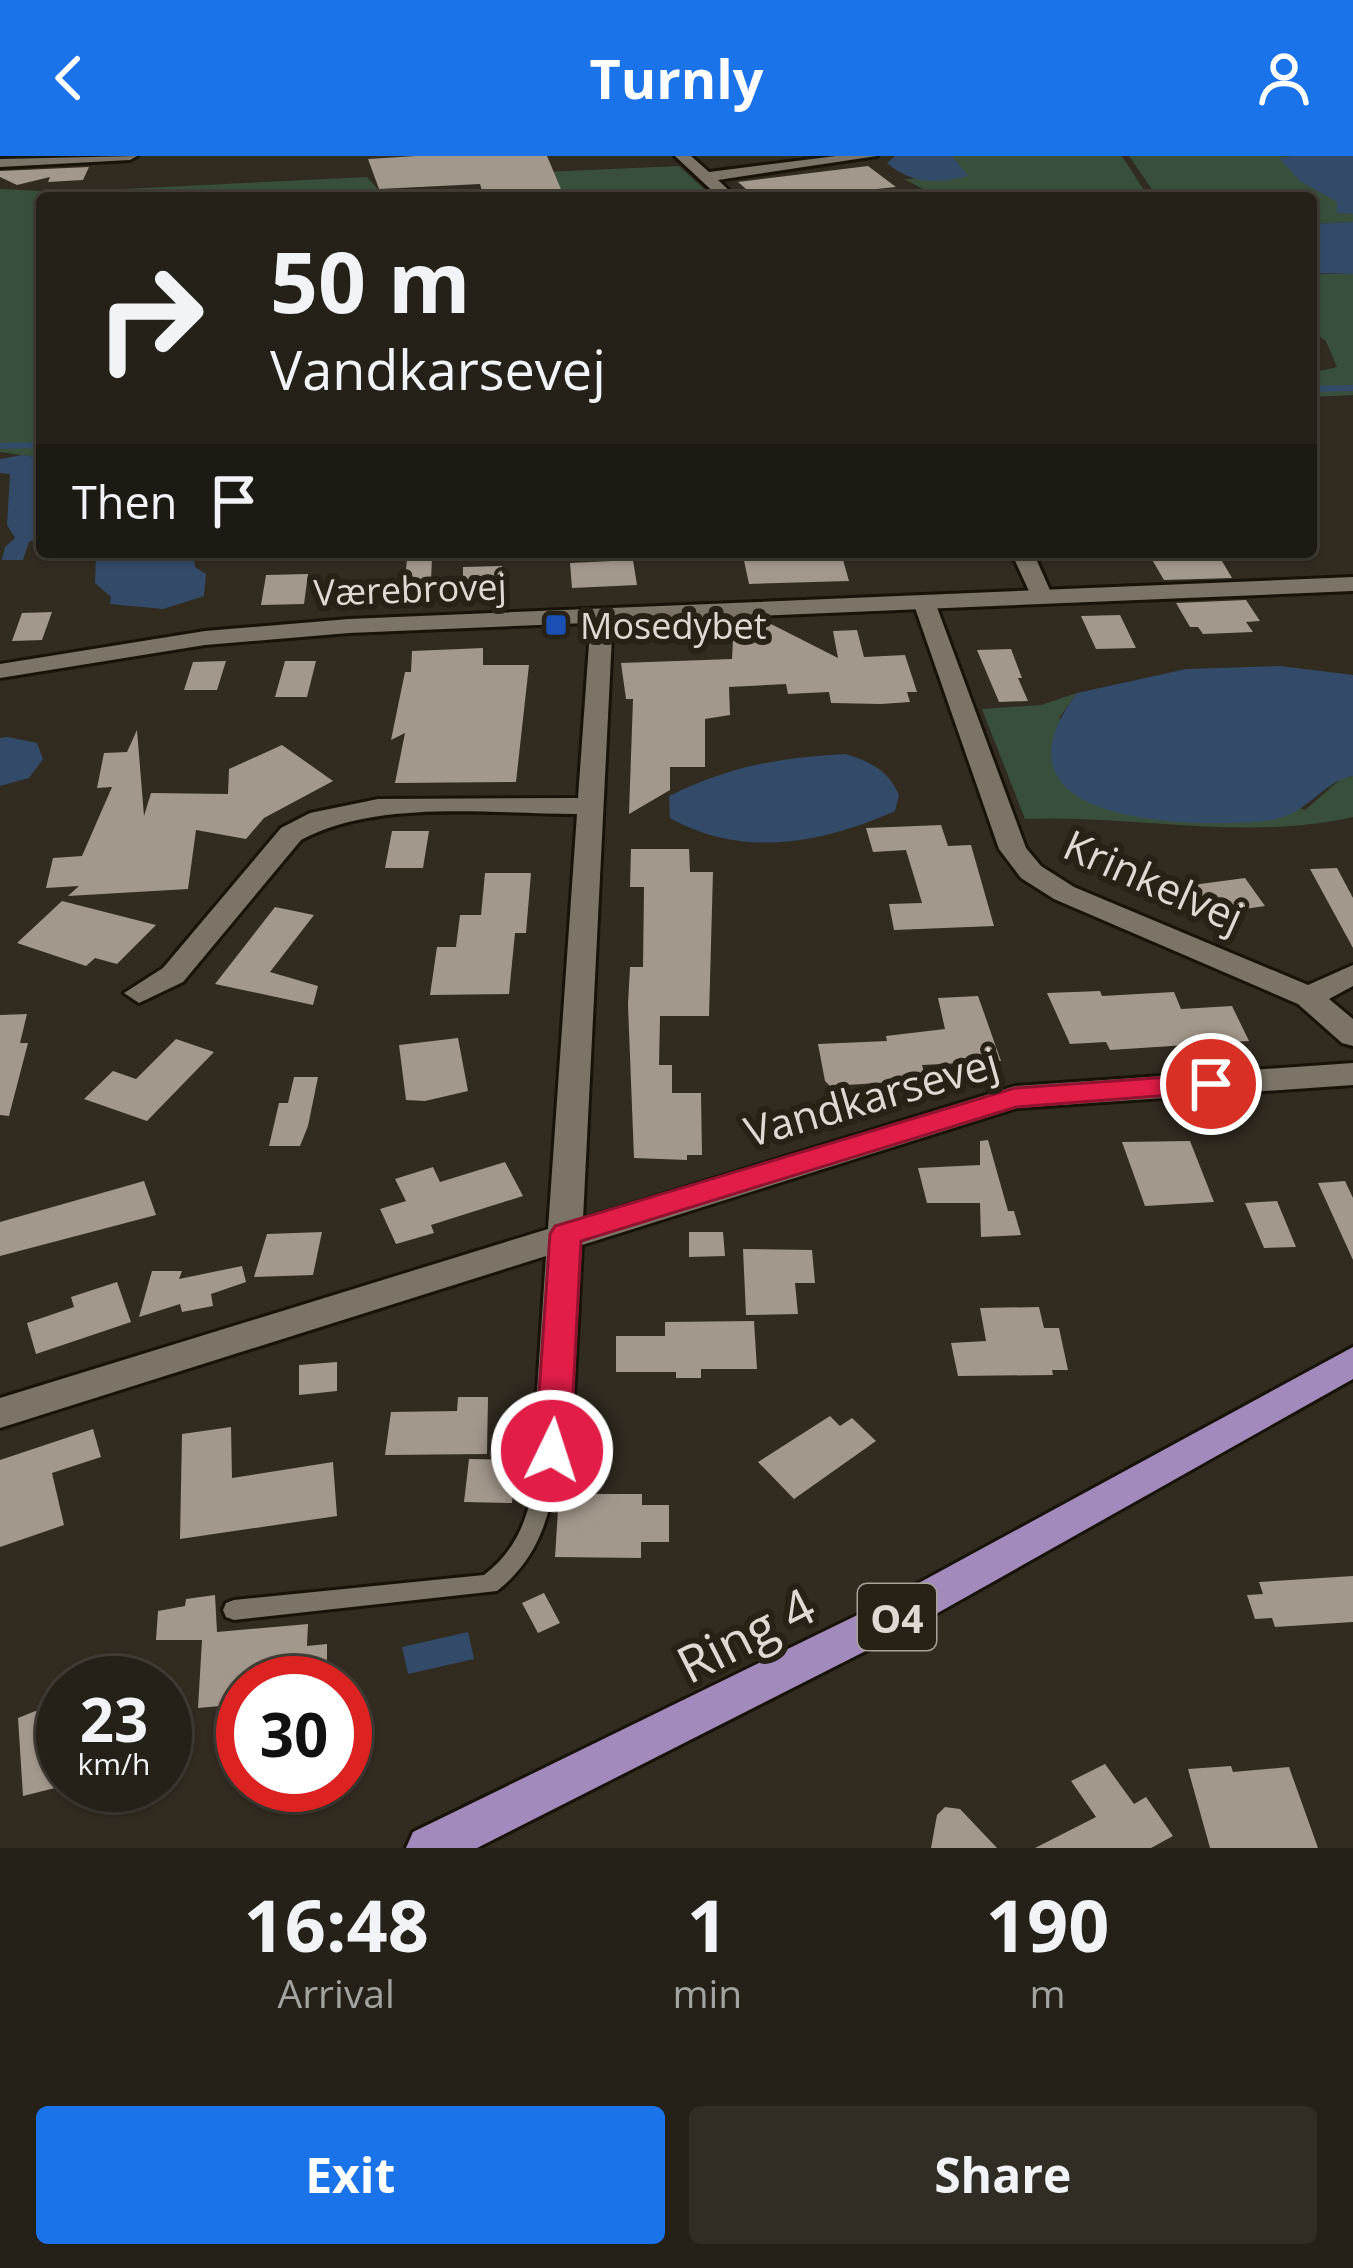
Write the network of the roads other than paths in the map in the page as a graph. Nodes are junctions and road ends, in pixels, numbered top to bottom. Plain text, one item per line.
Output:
1 (130, 156) edge
2 (682, 156) edge
3 (870, 156) edge
4 (0, 163) edge
5 (706, 177) junction
6 (722, 192) edge
7 (1025, 558) edge
8 (1353, 584) edge
9 (1042, 597) junction
10 (924, 602) junction
11 (602, 616) junction
12 (0, 671) edge
13 (592, 806) junction
14 (1353, 974) edge
15 (139, 993) dead end
16 (1310, 998) junction
17 (1353, 1036) edge
18 (1353, 1074) edge
19 (566, 1234) junction
20 (1353, 1361) edge
21 (0, 1413) edge
22 (552, 1451) joint
23 (234, 1610) dead end
24 (429, 1848) edge

1 - 4 street
2 - 5 street
3 - 5 street
5 - 6 street
7 - 9 street
8 - 9 street, Værebrovej
9 - 10 street, Værebrovej
10 - 11 street, Værebrovej
10 - 16 street, Krinkelvej
11 - 12 street, Værebrovej
11 - 13 street
13 - 15 street
13 - 19 street
14 - 16 street
16 - 17 street, Krinkelvej
18 - 19 street, Vandkarsevej
19 - 21 street, Vandkarsevej
19 - 22 street
20 - 24 main road, Ring 4 / O4
22 - 23 lane

